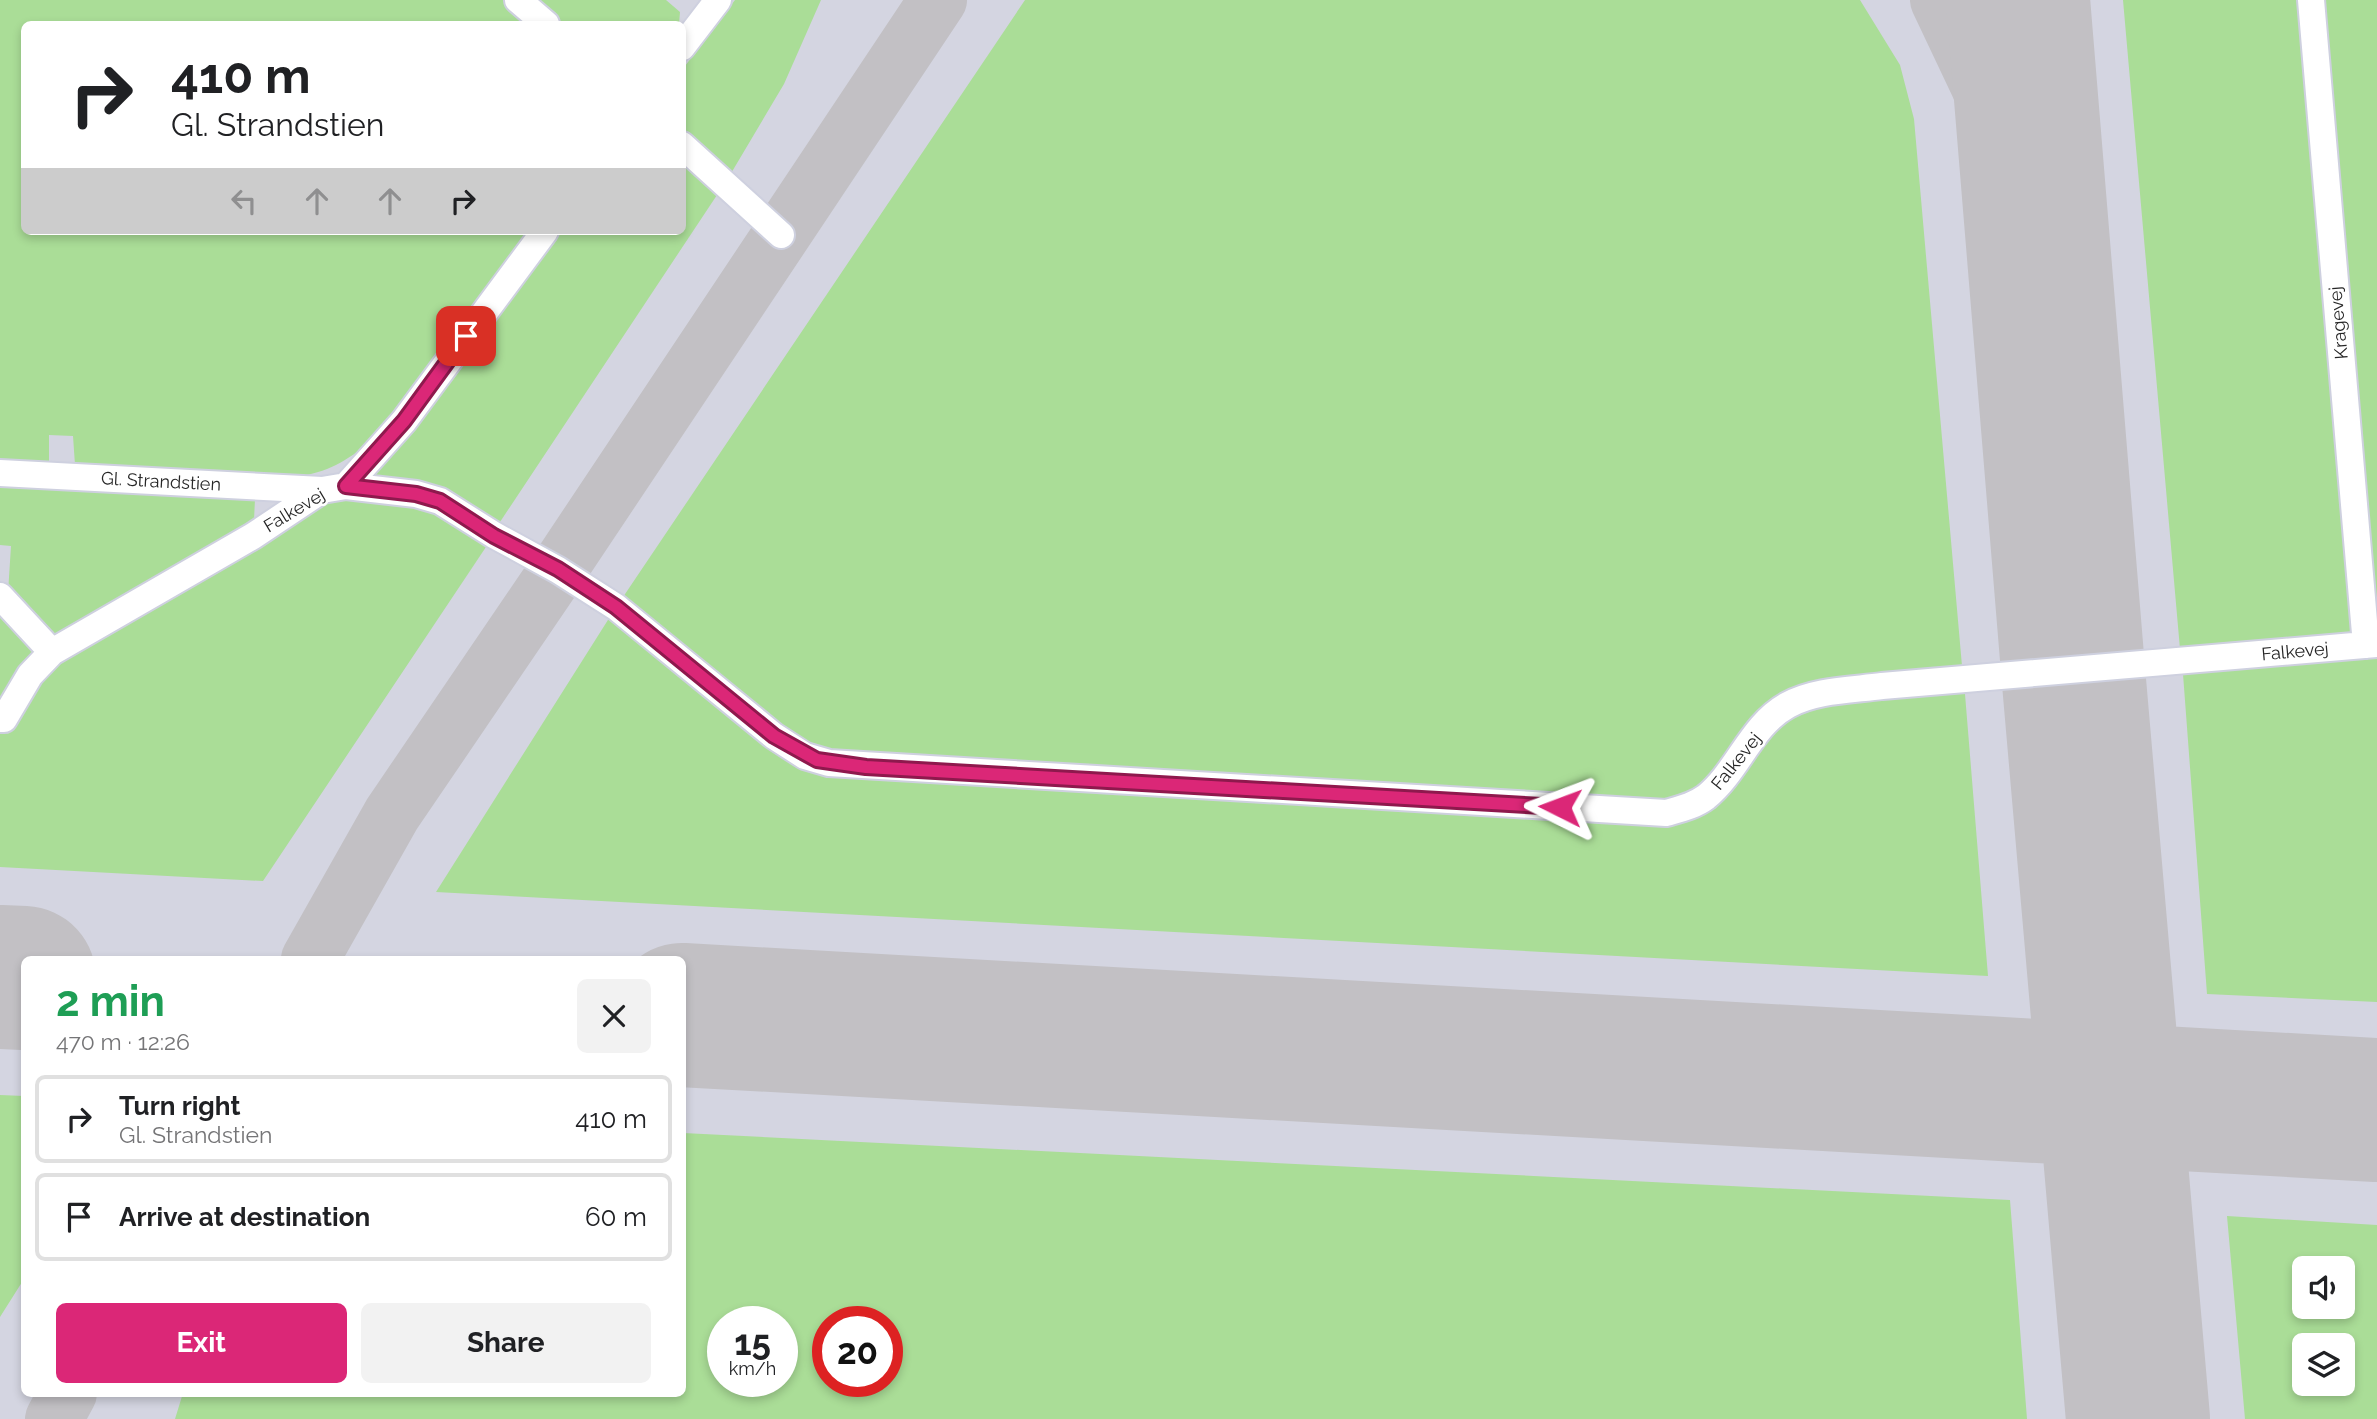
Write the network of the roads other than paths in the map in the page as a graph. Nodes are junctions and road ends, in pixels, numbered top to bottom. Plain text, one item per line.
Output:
1 (518, 0) edge
2 (718, 0) edge
3 (2311, 0) edge
4 (542, 21) edge
5 (686, 42) edge
6 (686, 149) edge
7 (542, 235) edge
8 (781, 236) dead end
9 (0, 473) edge
10 (334, 488) junction
11 (0, 596) edge
12 (2372, 645) edge
13 (52, 652) junction
14 (0, 719) edge

1 - 4 lane
2 - 5 lane
3 - 12 lane, Kragevej
6 - 8 lane
7 - 10 lane
9 - 10 lane, Gl. Strandstien
10 - 12 lane, Falkevej
10 - 13 lane, Falkevej
11 - 13 lane
13 - 14 lane, Falkevej

